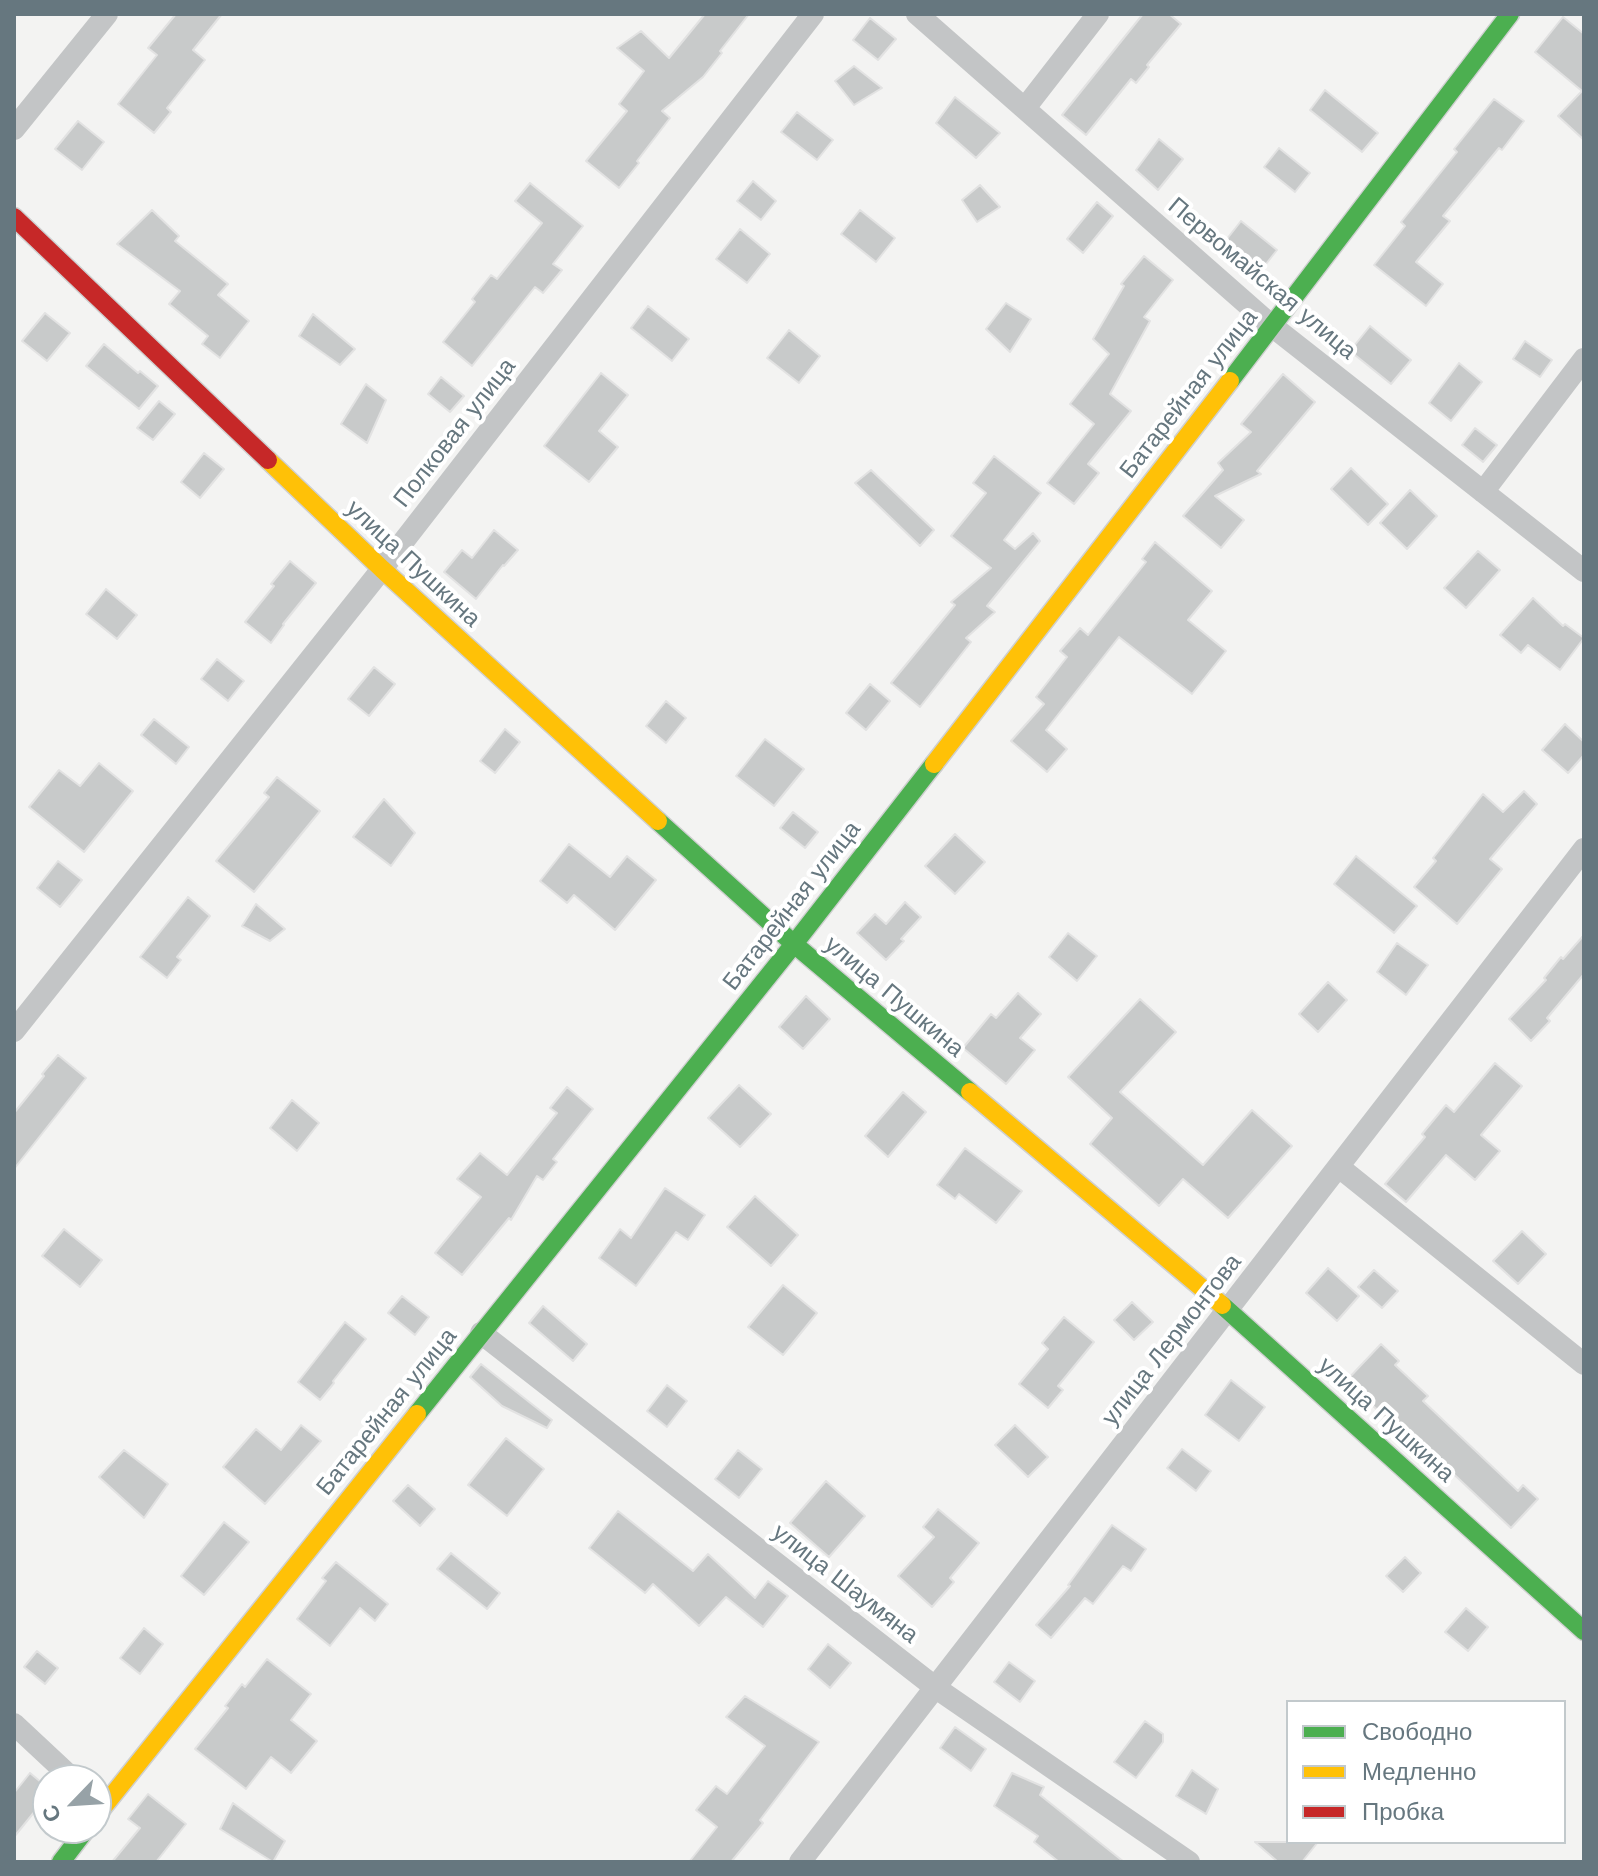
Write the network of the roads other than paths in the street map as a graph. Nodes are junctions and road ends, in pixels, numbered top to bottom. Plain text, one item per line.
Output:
1 (107, 14) edge
2 (813, 14) edge
3 (917, 14) edge
4 (1098, 14) edge
5 (1510, 14) edge
6 (1025, 108) junction
7 (14, 129) edge
8 (14, 217) edge
9 (1272, 326) junction
10 (1584, 359) edge
11 (1483, 492) junction
12 (382, 569) junction
13 (1584, 571) edge
14 (1581, 859) edge
15 (794, 944) junction
16 (14, 1031) edge
17 (1339, 1167) junction
18 (1228, 1310) junction
19 (481, 1333) junction
20 (1584, 1364) edge
21 (1584, 1631) edge
22 (936, 1688) junction
23 (14, 1724) edge
24 (57, 1764) edge
25 (112, 1791) edge
26 (75, 1844) edge
27 (61, 1862) edge
28 (800, 1862) edge
29 (1189, 1862) edge

1 - 7 street
2 - 12 street, Полковая улица
3 - 6 street, Первомайская улица
4 - 6 street
5 - 9 street, Батарейная улица
6 - 9 street, Первомайская улица
8 - 12 street, улица Пушкина
9 - 11 street, Первомайская улица
9 - 15 street, Батарейная улица
10 - 11 street
11 - 13 street, Первомайская улица
12 - 15 street, улица Пушкина
12 - 16 street, Полковая улица
14 - 17 street, улица Лермонтова
15 - 18 street, улица Пушкина
15 - 19 street, Батарейная улица
17 - 18 street, улица Лермонтова
17 - 20 street
18 - 21 street, улица Пушкина
18 - 22 street, улица Лермонтова
19 - 22 street, улица Шаумяна
19 - 25 street, Батарейная улица
22 - 28 street, улица Лермонтова
22 - 29 street, улица Шаумяна
23 - 24 street
26 - 27 street

